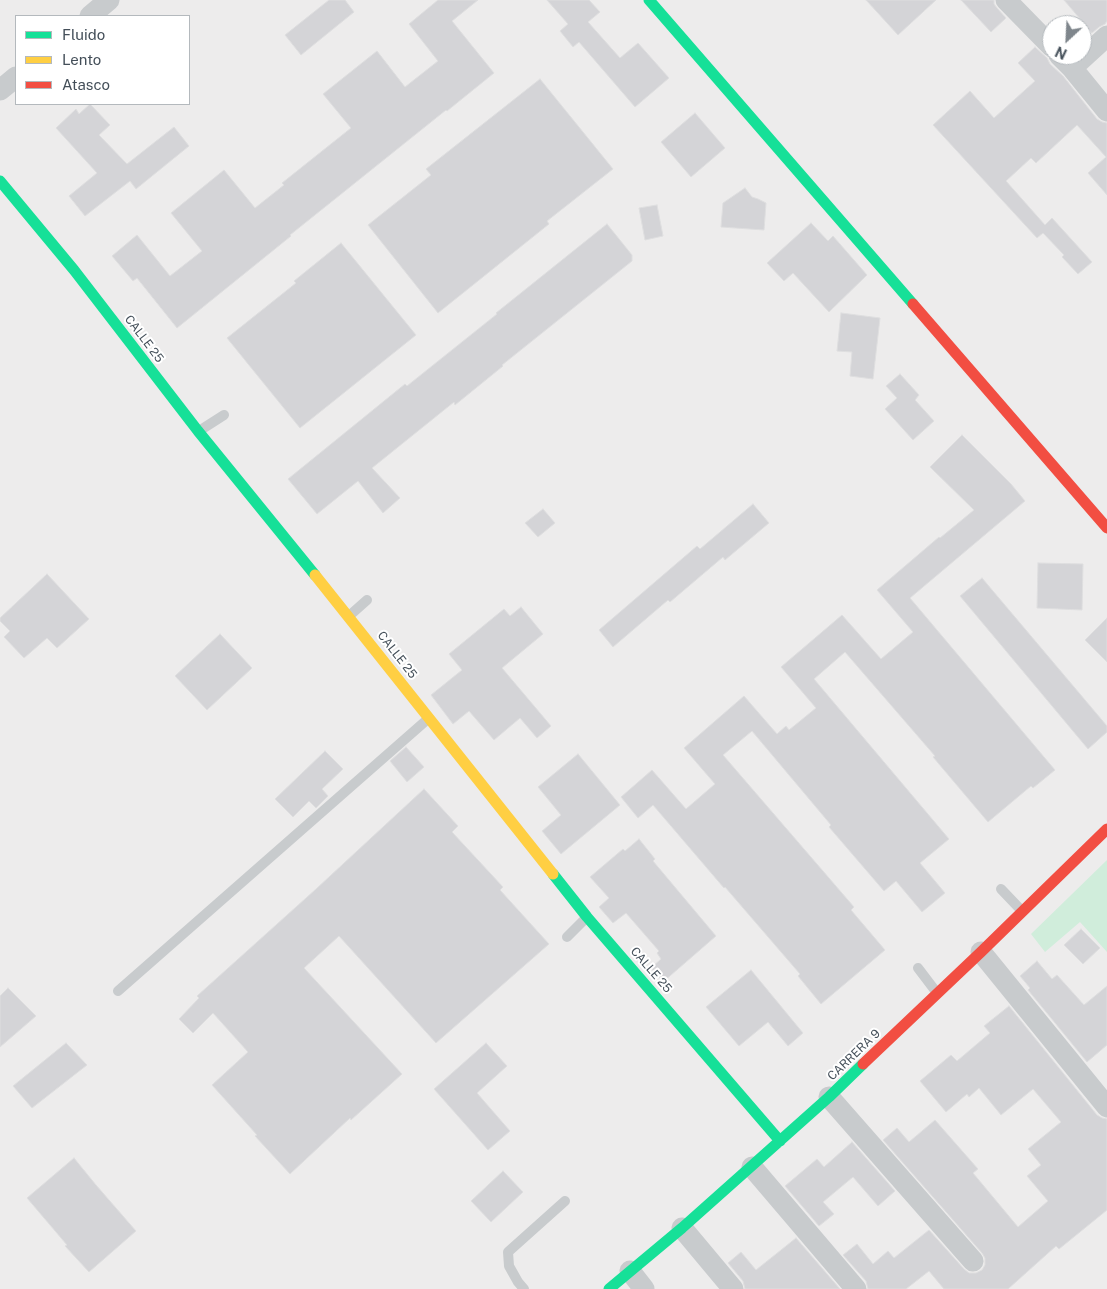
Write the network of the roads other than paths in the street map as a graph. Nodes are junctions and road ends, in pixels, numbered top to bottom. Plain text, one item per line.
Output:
1 (109, 0) edge
2 (649, 0) edge
3 (1014, 3) edge
4 (91, 15) edge
5 (1042, 36) edge
6 (1107, 36) edge
7 (1092, 45) edge
8 (1069, 65) edge
9 (15, 78) edge
10 (0, 90) edge
11 (1107, 111) edge
12 (0, 181) edge
13 (224, 415) dead end
14 (198, 432) junction
15 (1107, 528) edge
16 (367, 600) dead end
17 (348, 616) junction
18 (429, 718) junction
19 (1107, 829) edge
20 (1001, 889) dead end
21 (1022, 911) junction
22 (587, 917) junction
23 (567, 937) dead end
24 (981, 952) junction
25 (918, 968) dead end
26 (118, 991) dead end
27 (938, 994) junction
28 (829, 1097) junction
29 (1107, 1107) edge
30 (780, 1141) junction
31 (752, 1167) junction
32 (565, 1201) dead end
33 (682, 1228) junction
34 (973, 1260) dead end
35 (630, 1272) junction
36 (524, 1289) edge
37 (610, 1289) edge
38 (644, 1289) edge
39 (733, 1289) edge
40 (856, 1289) edge

1 - 4 street
2 - 15 street
3 - 5 street
6 - 7 street
8 - 11 street
9 - 10 street
12 - 14 street, CALLE 25
13 - 14 lane
14 - 17 street, CALLE 25
16 - 17 lane
17 - 18 street, CALLE 25
18 - 22 street, CALLE 25
18 - 26 lane
19 - 21 street, CARRERA 9
20 - 21 lane
21 - 24 street, CARRERA 9
22 - 23 lane
22 - 30 street, CALLE 25
24 - 27 street, CARRERA 9
24 - 29 street
25 - 27 lane
27 - 28 street, CARRERA 9
28 - 30 street, CARRERA 9
28 - 34 street
30 - 31 street, CARRERA 9
31 - 33 street, CARRERA 9
31 - 40 street
32 - 36 lane
33 - 35 street, CARRERA 9
33 - 39 street
35 - 37 street, CARRERA 9
35 - 38 street

